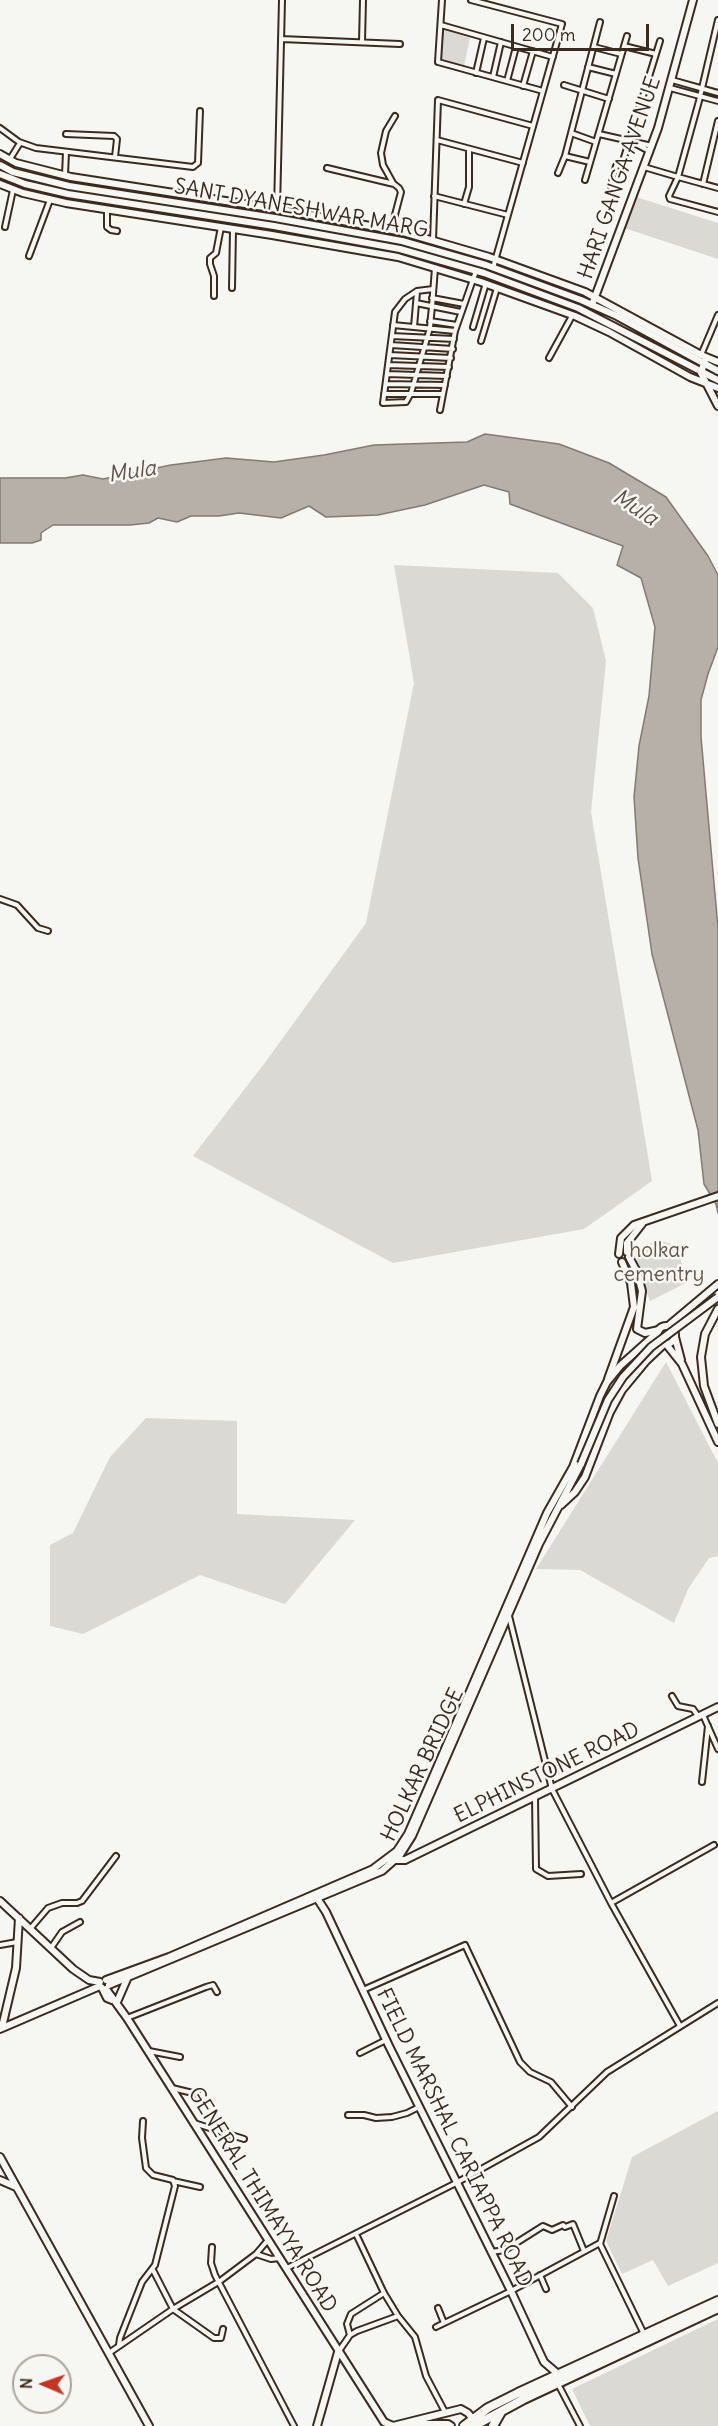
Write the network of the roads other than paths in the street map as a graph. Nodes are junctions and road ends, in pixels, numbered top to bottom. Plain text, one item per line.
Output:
1 (282, 0) edge
2 (363, 0) edge
3 (442, 0) edge
4 (471, 0) edge
5 (693, 0) edge
6 (718, 20) edge
7 (600, 22) dead end
8 (440, 25) junction
9 (627, 36) dead end
10 (484, 38) junction
11 (281, 39) junction
12 (660, 41) dead end
13 (362, 42) junction
14 (501, 42) junction
15 (400, 44) dead end
16 (624, 46) junction
17 (516, 47) junction
18 (594, 47) junction
19 (532, 51) junction
20 (621, 54) junction
21 (656, 54) junction
22 (553, 57) junction
23 (588, 67) junction
24 (476, 73) junction
25 (616, 74) junction
26 (493, 77) junction
27 (672, 80) junction
28 (507, 81) junction
29 (564, 85) dead end
30 (523, 86) junction
31 (670, 88) junction
32 (702, 88) junction
33 (582, 90) junction
34 (543, 91) junction
35 (718, 93) edge
36 (700, 96) junction
37 (609, 99) junction
38 (718, 101) edge
39 (200, 111) dead end
40 (395, 116) dead end
41 (718, 121) edge
42 (533, 126) junction
43 (0, 128) edge
44 (66, 134) dead end
45 (571, 134) junction
46 (599, 134) junction
47 (436, 140) junction
48 (596, 141) junction
49 (632, 142) junction
50 (20, 143) junction
51 (651, 148) junction
52 (469, 149) junction
53 (66, 152) junction
54 (0, 154) edge
55 (115, 156) junction
56 (565, 156) junction
57 (9, 160) junction
58 (590, 162) junction
59 (523, 163) junction
60 (0, 165) edge
61 (644, 167) junction
62 (327, 168) dead end
63 (558, 173) dead end
64 (0, 174) edge
65 (65, 176) junction
66 (678, 177) junction
67 (585, 180) dead end
68 (0, 184) edge
69 (393, 184) junction
70 (704, 184) junction
71 (612, 186) dead end
72 (718, 188) edge
73 (13, 190) junction
74 (435, 196) junction
75 (50, 200) junction
76 (464, 204) junction
77 (108, 209) junction
78 (277, 209) junction
79 (718, 212) edge
80 (508, 216) junction
81 (5, 227) dead end
82 (221, 227) junction
83 (233, 229) junction
84 (391, 230) junction
85 (117, 231) dead end
86 (433, 241) junction
87 (29, 256) dead end
88 (496, 259) junction
89 (435, 268) junction
90 (493, 268) junction
91 (476, 271) junction
92 (473, 279) junction
93 (486, 283) junction
94 (232, 288) dead end
95 (497, 288) junction
96 (433, 289) junction
97 (417, 291) junction
98 (214, 296) dead end
99 (432, 298) junction
100 (596, 298) junction
101 (416, 303) junction
102 (464, 304) junction
103 (592, 305) junction
104 (432, 307) junction
105 (461, 312) junction
106 (589, 313) junction
107 (573, 315) junction
108 (718, 315) edge
109 (430, 321) junction
110 (585, 321) junction
111 (393, 325) junction
112 (457, 325) junction
113 (414, 327) junction
114 (473, 327) dead end
115 (429, 328) junction
116 (456, 331) junction
117 (392, 336) junction
118 (427, 338) junction
119 (454, 339) junction
120 (482, 341) dead end
121 (391, 345) junction
122 (425, 347) junction
123 (453, 349) junction
124 (390, 356) junction
125 (423, 357) junction
126 (549, 357) dead end
127 (451, 358) junction
128 (709, 358) edge
129 (388, 365) junction
130 (420, 366) junction
131 (706, 366) junction
132 (449, 367) junction
133 (718, 371) edge
134 (701, 372) junction
135 (387, 374) junction
136 (417, 375) junction
137 (447, 376) junction
138 (715, 378) edge
139 (706, 383) junction
140 (386, 384) junction
141 (414, 384) junction
142 (445, 385) junction
143 (718, 389) edge
144 (411, 393) junction
145 (384, 394) junction
146 (443, 394) junction
147 (718, 406) edge
148 (440, 410) dead end
149 (0, 899) edge
150 (48, 931) dead end
151 (718, 1196) edge
152 (644, 1221) junction
153 (619, 1254) junction
154 (628, 1255) junction
155 (622, 1262) junction
156 (718, 1284) edge
157 (718, 1297) edge
158 (718, 1309) edge
159 (668, 1326) junction
160 (659, 1331) junction
161 (675, 1337) junction
162 (665, 1344) junction
163 (682, 1364) junction
164 (607, 1382) junction
165 (718, 1424) edge
166 (718, 1442) edge
167 (556, 1509) junction
168 (506, 1613) junction
169 (672, 1696) dead end
170 (718, 1707) edge
171 (701, 1716) junction
172 (708, 1726) junction
173 (718, 1749) edge
174 (702, 1782) dead end
175 (552, 1789) junction
176 (535, 1797) junction
177 (714, 1845) dead end
178 (116, 1856) dead end
179 (391, 1860) junction
180 (581, 1874) dead end
181 (319, 1895) junction
182 (0, 1901) edge
183 (611, 1903) junction
184 (19, 1918) junction
185 (80, 1922) dead end
186 (30, 1929) junction
187 (17, 1942) junction
188 (0, 1945) edge
189 (51, 1948) junction
190 (127, 1979) junction
191 (104, 1985) junction
192 (363, 1989) junction
193 (217, 1992) dead end
194 (115, 2001) junction
195 (718, 2003) edge
196 (128, 2018) junction
197 (680, 2026) junction
198 (1, 2028) edge
199 (386, 2040) junction
200 (149, 2051) junction
201 (360, 2053) dead end
202 (180, 2057) dead end
203 (172, 2088) junction
204 (197, 2094) dead end
205 (419, 2107) junction
206 (572, 2107) junction
207 (348, 2115) dead end
208 (143, 2121) dead end
209 (194, 2123) junction
210 (244, 2139) dead end
211 (0, 2157) edge
212 (0, 2180) edge
213 (172, 2180) junction
214 (456, 2183) junction
215 (17, 2187) junction
216 (200, 2187) dead end
217 (614, 2196) dead end
218 (356, 2234) junction
219 (268, 2240) junction
220 (600, 2243) junction
221 (212, 2247) dead end
222 (584, 2251) junction
223 (491, 2252) junction
224 (256, 2254) junction
225 (280, 2258) junction
226 (286, 2269) junction
227 (153, 2270) junction
228 (540, 2275) junction
229 (220, 2281) junction
230 (546, 2289) dead end
231 (511, 2291) junction
232 (384, 2293) junction
233 (718, 2301) edge
234 (438, 2308) dead end
235 (718, 2308) edge
236 (173, 2309) junction
237 (398, 2316) junction
238 (444, 2323) junction
239 (436, 2327) dead end
240 (124, 2329) junction
241 (223, 2330) dead end
242 (350, 2335) junction
243 (645, 2335) junction
244 (131, 2337) junction
245 (119, 2345) junction
246 (338, 2352) junction
247 (109, 2353) junction
248 (544, 2362) junction
249 (558, 2374) junction
250 (546, 2380) junction
251 (558, 2383) junction
252 (502, 2410) junction
253 (445, 2412) junction
254 (404, 2423) junction
255 (475, 2424) edge
256 (149, 2426) edge
257 (294, 2426) edge
258 (317, 2426) edge
259 (392, 2426) edge
260 (451, 2426) edge
261 (464, 2426) edge
262 (493, 2426) edge
263 (580, 2426) edge

1 - 11 street
2 - 13 street
3 - 8 street
4 - 22 street
5 - 27 main road, HARI GANGA AVENUE
6 - 32 street
7 - 18 street
8 - 10 street
8 - 24 street
9 - 16 street
10 - 14 street
10 - 24 street
11 - 13 street
11 - 78 street
12 - 21 street
13 - 15 street
14 - 17 street
14 - 26 street
16 - 20 street
16 - 21 street
17 - 19 street
17 - 28 street
18 - 20 street
18 - 23 street
19 - 22 street
19 - 30 street
20 - 25 street
21 - 49 street
22 - 34 street
23 - 25 street
23 - 33 street
24 - 26 street
25 - 37 street
26 - 28 street
27 - 31 main road, HARI GANGA AVENUE
27 - 32 street
28 - 30 street
29 - 33 street
30 - 34 street
31 - 36 street
31 - 51 main road, HARI GANGA AVENUE
32 - 35 street
32 - 36 street
33 - 37 street
33 - 45 street
34 - 42 street
36 - 38 street
36 - 66 street
37 - 46 street
39 - 55 street
40 - 69 street
41 - 70 street
42 - 47 street
42 - 59 street
43 - 50 street
44 - 55 street
45 - 48 street
45 - 56 street
46 - 48 street
46 - 49 street
47 - 52 street
47 - 74 street
48 - 58 street
49 - 51 street
49 - 71 street
50 - 53 street
50 - 57 street
51 - 61 main road, HARI GANGA AVENUE
52 - 59 street
52 - 76 street
53 - 55 street
53 - 65 street
54 - 57 main road
56 - 58 street
56 - 63 street
57 - 65 main road
58 - 67 street
59 - 80 street
60 - 90 main road, SANT DYANESHWAR MARG
61 - 66 street
61 - 100 main road, HARI GANGA AVENUE
62 - 69 street
64 - 91 main road, SANT DYANESHWAR MARG
65 - 78 main road
66 - 70 street
66 - 79 street
68 - 73 main road
69 - 84 street
70 - 72 street
73 - 75 main road
73 - 81 street
74 - 76 street
74 - 86 street
75 - 77 main road
75 - 87 street
76 - 80 street
77 - 82 main road
77 - 85 street
78 - 84 main road
80 - 88 street
82 - 83 main road
82 - 98 street
83 - 89 main road
83 - 94 street
84 - 86 main road
86 - 88 main road
88 - 90 street
88 - 100 main road
89 - 92 main road
89 - 96 street
90 - 103 main road, SANT DYANESHWAR MARG
91 - 92 street
91 - 106 main road, SANT DYANESHWAR MARG
92 - 93 main road
92 - 102 street
93 - 95 main road
93 - 114 street
95 - 107 main road
95 - 120 street
96 - 97 street
96 - 99 street
97 - 101 street
97 - 111 street
99 - 102 street
99 - 104 street
100 - 103 main road, HARI GANGA AVENUE
100 - 128 main road
101 - 104 street
101 - 113 street
102 - 105 street
103 - 131 main road, SANT DYANESHWAR MARG
104 - 105 street
104 - 109 street
105 - 112 street
106 - 110 main road
106 - 134 main road, SANT DYANESHWAR MARG
107 - 110 main road
107 - 126 street
108 - 128 street
109 - 112 street
109 - 115 street
110 - 139 main road
111 - 113 street
111 - 117 street
112 - 116 street
113 - 115 street
115 - 116 street
115 - 118 street
116 - 119 street
117 - 118 street
117 - 121 street
118 - 119 street
118 - 122 street
119 - 123 street
121 - 122 street
121 - 124 street
122 - 123 street
122 - 125 street
123 - 127 street
124 - 125 street
124 - 129 street
125 - 127 street
125 - 130 street
127 - 132 street
128 - 131 main road
129 - 130 street
129 - 135 street
130 - 132 street
130 - 136 street
131 - 133 main road, SANT DYANESHWAR MARG
131 - 134 main road
131 - 138 main road
132 - 137 street
134 - 138 main road, SANT DYANESHWAR MARG
134 - 139 main road
135 - 136 street
135 - 140 street
136 - 137 street
136 - 141 street
137 - 142 street
138 - 143 main road
139 - 143 main road
139 - 147 main road
140 - 141 street
140 - 145 street
141 - 142 street
141 - 144 street
142 - 146 street
144 - 145 street
144 - 145 street
144 - 146 street
146 - 148 street
149 - 150 street
151 - 152 main road
152 - 153 main road
152 - 154 main road
153 - 154 main road
153 - 155 main road
154 - 155 main road
154 - 160 main road
155 - 164 main road
156 - 159 main road
157 - 167 main road, bridge
158 - 165 main road
159 - 160 main road
159 - 161 main road
160 - 162 main road
160 - 164 main road
161 - 162 main road
161 - 163 main road
162 - 163 main road
162 - 167 main road
163 - 166 main road
164 - 168 main road
167 - 168 main road
168 - 175 street
168 - 179 main road, ELPHINSTONE ROAD
169 - 171 street
170 - 171 main road, ELPHINSTONE ROAD
171 - 172 street
171 - 175 main road, ELPHINSTONE ROAD
172 - 173 street
172 - 174 street
175 - 176 main road, ELPHINSTONE ROAD
175 - 183 street
176 - 179 main road, ELPHINSTONE ROAD
176 - 180 street
177 - 183 street
178 - 186 street
179 - 181 main road, ELPHINSTONE ROAD
181 - 190 main road
181 - 191 main road, ELPHINSTONE ROAD
181 - 192 main road, FIELD MARSHAL CARIAPPA ROAD
182 - 184 main road
183 - 197 street
184 - 186 main road
184 - 187 main road
185 - 189 street
186 - 189 main road
187 - 188 street
187 - 198 main road
189 - 191 main road
190 - 191 main road
190 - 194 main road
191 - 194 main road, GENERAL THIMAYYA ROAD
191 - 198 main road, ELPHINSTONE ROAD
192 - 199 main road, FIELD MARSHAL CARIAPPA ROAD
192 - 206 street
193 - 196 street
194 - 196 main road, GENERAL THIMAYYA ROAD
195 - 197 street
196 - 200 main road, GENERAL THIMAYYA ROAD
197 - 206 street
199 - 201 street
199 - 205 main road, FIELD MARSHAL CARIAPPA ROAD
200 - 202 street
200 - 203 main road, GENERAL THIMAYYA ROAD
203 - 204 street
203 - 209 main road, GENERAL THIMAYYA ROAD
205 - 207 street
205 - 214 main road, FIELD MARSHAL CARIAPPA ROAD
206 - 214 street
208 - 213 street
209 - 210 street
209 - 219 main road, GENERAL THIMAYYA ROAD
211 - 215 main road
212 - 215 main road
213 - 216 street
213 - 227 street
214 - 218 street
214 - 223 main road, FIELD MARSHAL CARIAPPA ROAD
215 - 247 main road
217 - 220 street
218 - 226 street
218 - 232 street
219 - 224 street
219 - 225 main road, GENERAL THIMAYYA ROAD
220 - 222 street
220 - 243 street
221 - 229 street
222 - 223 street
222 - 228 street
223 - 231 main road, FIELD MARSHAL CARIAPPA ROAD
224 - 225 street
224 - 229 street
225 - 226 main road, GENERAL THIMAYYA ROAD
226 - 246 main road, GENERAL THIMAYYA ROAD
227 - 236 street
227 - 240 street
228 - 230 street
228 - 231 street
229 - 236 street
229 - 257 street
231 - 238 street
231 - 248 main road, FIELD MARSHAL CARIAPPA ROAD
232 - 237 street
232 - 242 street
233 - 243 highway
234 - 238 street
235 - 251 highway
236 - 241 street
236 - 244 street
237 - 242 street
237 - 253 street
238 - 239 street
240 - 244 street
240 - 245 street
242 - 246 street
243 - 249 highway
244 - 245 street
245 - 247 street
246 - 258 main road
246 - 259 main road, GENERAL THIMAYYA ROAD
247 - 256 main road
248 - 249 main road, FIELD MARSHAL CARIAPPA ROAD
248 - 250 main road
249 - 250 highway
250 - 255 highway
251 - 252 highway
251 - 263 street
252 - 255 highway
252 - 262 highway
253 - 254 main road
253 - 255 main road
254 - 259 main road
254 - 260 main road
255 - 261 highway

